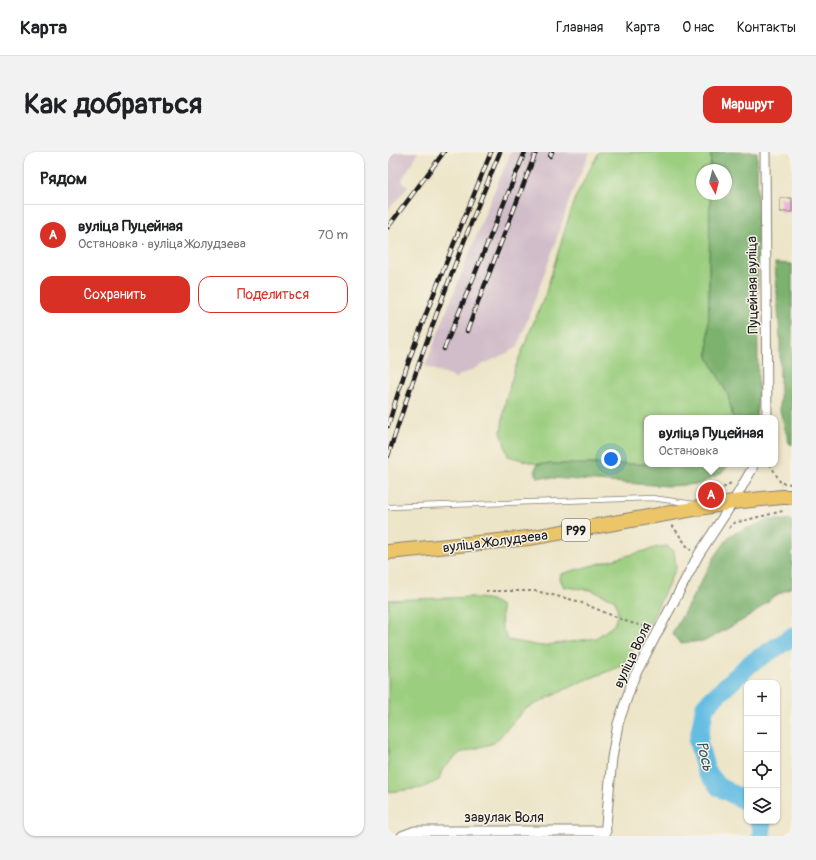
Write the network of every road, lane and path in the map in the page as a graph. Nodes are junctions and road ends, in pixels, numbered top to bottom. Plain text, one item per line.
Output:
1 (765, 152) edge
2 (767, 415) edge
3 (752, 467) edge
4 (772, 467) edge
5 (732, 482) dead end
6 (782, 483) junction
7 (792, 484) edge
8 (716, 492) dead end
9 (787, 497) edge
10 (733, 502) junction
11 (711, 506) junction
12 (388, 508) edge
13 (672, 525) dead end
14 (724, 532) dead end
15 (388, 552) edge
16 (699, 554) junction
17 (486, 591) dead end
18 (659, 631) junction
19 (606, 834) edge
20 (402, 836) edge

1 - 2 street, Пуцейная вуліца
3 - 10 street
4 - 6 path
5 - 8 path
6 - 7 path
6 - 9 path
9 - 10 main road, вуліца Жолудзева / Р99
9 - 14 path
10 - 11 main road, вуліца Жолудзева / Р99
10 - 16 street, вуліца Воля
11 - 12 lane
11 - 15 main road, вуліца Жолудзева / Р99
13 - 16 path
16 - 18 street, вуліца Воля
17 - 18 path
18 - 19 street, вуліца Воля
19 - 20 street, завулак Воля

